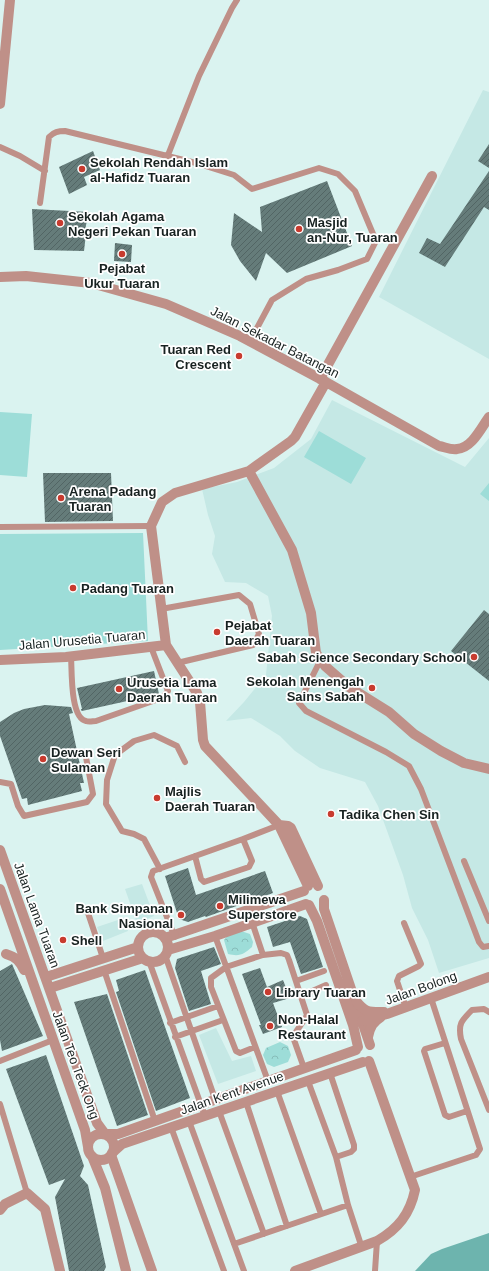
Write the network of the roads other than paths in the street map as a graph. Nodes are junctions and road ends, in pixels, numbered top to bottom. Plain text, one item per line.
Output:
1 (10, 0) edge
2 (237, 0) edge
3 (0, 104) edge
4 (0, 147) edge
5 (168, 155) junction
6 (45, 171) junction
7 (432, 176) dead end
8 (40, 203) dead end
9 (0, 277) edge
10 (250, 341) junction
11 (323, 380) junction
12 (489, 416) edge
13 (248, 471) junction
14 (151, 526) junction
15 (0, 527) edge
16 (161, 609) junction
17 (166, 645) junction
18 (151, 647) junction
19 (71, 656) junction
20 (321, 659) junction
21 (0, 660) edge
22 (177, 663) junction
23 (85, 752) dead end
24 (185, 762) dead end
25 (489, 769) edge
26 (0, 782) edge
27 (279, 825) junction
28 (242, 839) junction
29 (0, 850) edge
30 (195, 856) junction
31 (464, 861) dead end
32 (160, 869) junction
33 (310, 888) junction
34 (0, 889) edge
35 (324, 900) junction
36 (308, 905) junction
37 (87, 910) dead end
38 (489, 921) edge
39 (252, 922) junction
40 (404, 923) dead end
41 (169, 936) junction
42 (215, 936) junction
43 (34, 944) junction
44 (489, 946) edge
45 (138, 947) junction
46 (20, 948) junction
47 (166, 953) junction
48 (3, 954) edge
49 (263, 955) junction
50 (103, 958) junction
51 (146, 960) junction
52 (226, 967) junction
53 (104, 970) junction
54 (324, 971) dead end
55 (46, 977) junction
56 (487, 980) edge
57 (296, 981) junction
58 (326, 985) dead end
59 (50, 988) junction
60 (35, 990) junction
61 (301, 996) junction
62 (431, 998) junction
63 (356, 1001) junction
64 (218, 1006) junction
65 (406, 1008) junction
66 (489, 1012) edge
67 (391, 1013) junction
68 (187, 1017) junction
69 (223, 1020) junction
70 (170, 1022) junction
71 (358, 1023) junction
72 (192, 1031) junction
73 (175, 1037) junction
74 (53, 1040) junction
75 (369, 1041) junction
76 (445, 1043) junction
77 (255, 1047) junction
78 (357, 1049) junction
79 (0, 1061) edge
80 (366, 1062) junction
81 (304, 1068) junction
82 (330, 1073) junction
83 (268, 1081) junction
84 (308, 1081) junction
85 (277, 1091) junction
86 (215, 1099) junction
87 (246, 1102) junction
88 (0, 1104) edge
89 (201, 1104) junction
90 (489, 1110) edge
91 (220, 1111) junction
92 (467, 1111) junction
93 (205, 1116) junction
94 (155, 1121) junction
95 (189, 1121) junction
96 (171, 1127) junction
97 (105, 1134) junction
98 (90, 1152) junction
99 (110, 1156) junction
100 (336, 1157) junction
101 (410, 1176) junction
102 (105, 1188) junction
103 (27, 1193) junction
104 (348, 1205) junction
105 (0, 1209) edge
106 (320, 1214) junction
107 (287, 1226) junction
108 (264, 1234) junction
109 (377, 1241) junction
110 (234, 1244) junction
111 (362, 1248) junction
112 (60, 1271) edge
113 (126, 1271) edge
114 (152, 1271) edge
115 (224, 1271) edge
116 (244, 1271) edge
117 (295, 1271) edge
118 (375, 1271) edge

1 - 3 street
2 - 5 lane
4 - 6 lane
5 - 6 lane
5 - 10 lane
6 - 8 lane
7 - 11 street
9 - 10 street, Jalan Sekadar Batangan
10 - 11 street, Jalan Sekadar Batangan
11 - 12 street, Jalan Sekadar Batangan
11 - 13 street
13 - 14 street
13 - 20 street
14 - 15 lane
14 - 16 street
16 - 17 street
16 - 22 lane
17 - 18 street, Jalan Urusetia Tuaran
17 - 22 street
18 - 19 street, Jalan Urusetia Tuaran
18 - 19 lane
19 - 21 street, Jalan Urusetia Tuaran
20 - 25 street
20 - 44 lane
22 - 27 street
23 - 26 lane
24 - 32 lane
27 - 28 lane
27 - 33 street
28 - 30 lane
28 - 30 lane
29 - 43 street, Jalan Lama Tuaran
30 - 32 lane
31 - 38 lane
32 - 41 lane
33 - 35 street
33 - 36 street
33 - 41 street
34 - 46 street, Jalan Lama Tuaran
35 - 36 street
35 - 63 street
36 - 39 street
36 - 71 street
37 - 50 lane
39 - 42 street
39 - 49 lane
40 - 65 lane
41 - 45 street
41 - 47 street
42 - 47 street
42 - 52 lane
43 - 46 street
43 - 55 street, Jalan Lama Tuaran
45 - 50 street
45 - 51 street
46 - 48 street
46 - 60 street, Jalan Lama Tuaran
47 - 51 street
47 - 68 lane
48 - 60 street
49 - 52 lane
49 - 57 lane
50 - 55 street
51 - 53 street
51 - 70 lane
52 - 64 lane
52 - 77 lane
53 - 59 street
53 - 94 lane
54 - 57 lane
55 - 59 street, Jalan Lama Tuaran
56 - 62 street, Jalan Bolong
57 - 61 lane
58 - 61 lane
59 - 60 street
59 - 97 street, Jalan Teo Teck Ong
60 - 74 street, Jalan Teo Teck Ong
61 - 81 lane
62 - 65 street, Jalan Bolong
62 - 76 lane
63 - 67 street
63 - 71 street
64 - 68 lane
64 - 69 lane
65 - 67 street, Jalan Bolong
66 - 90 lane
67 - 71 street, Jalan Bolong
67 - 75 street
68 - 70 lane
68 - 72 lane
69 - 72 lane
69 - 77 lane
70 - 73 lane
71 - 75 street
71 - 78 street
72 - 73 lane
72 - 86 lane
73 - 89 lane
74 - 79 lane
74 - 98 street, Jalan Teo Teck Ong
75 - 78 street
75 - 80 street
76 - 92 lane
76 - 92 lane
77 - 83 lane
78 - 80 street
78 - 81 street, Jalan Kent Avenue
80 - 82 street, Jalan Kent Avenue
80 - 101 street
81 - 83 street, Jalan Kent Avenue
82 - 84 street, Jalan Kent Avenue
82 - 100 lane
83 - 86 street, Jalan Kent Avenue
84 - 85 street, Jalan Kent Avenue
84 - 100 lane
85 - 87 street, Jalan Kent Avenue
85 - 106 lane
86 - 89 street, Jalan Kent Avenue
87 - 91 street, Jalan Kent Avenue
87 - 107 lane
88 - 103 lane
89 - 93 lane
89 - 94 street, Jalan Kent Avenue
91 - 93 street, Jalan Kent Avenue
91 - 108 lane
92 - 101 lane
93 - 95 street, Jalan Kent Avenue
94 - 97 street, Jalan Kent Avenue
95 - 96 street, Jalan Kent Avenue
95 - 110 lane
96 - 99 street, Jalan Kent Avenue
96 - 115 lane
97 - 98 street
97 - 99 street
98 - 99 street
98 - 102 street, Jalan Teo Teck Ong
99 - 102 street
99 - 114 street
100 - 104 lane
101 - 109 street
102 - 113 street
103 - 105 street
103 - 112 street
104 - 106 lane
104 - 111 lane
106 - 107 lane
107 - 108 lane
108 - 110 lane
109 - 111 street
109 - 118 lane
110 - 116 lane
111 - 117 street

